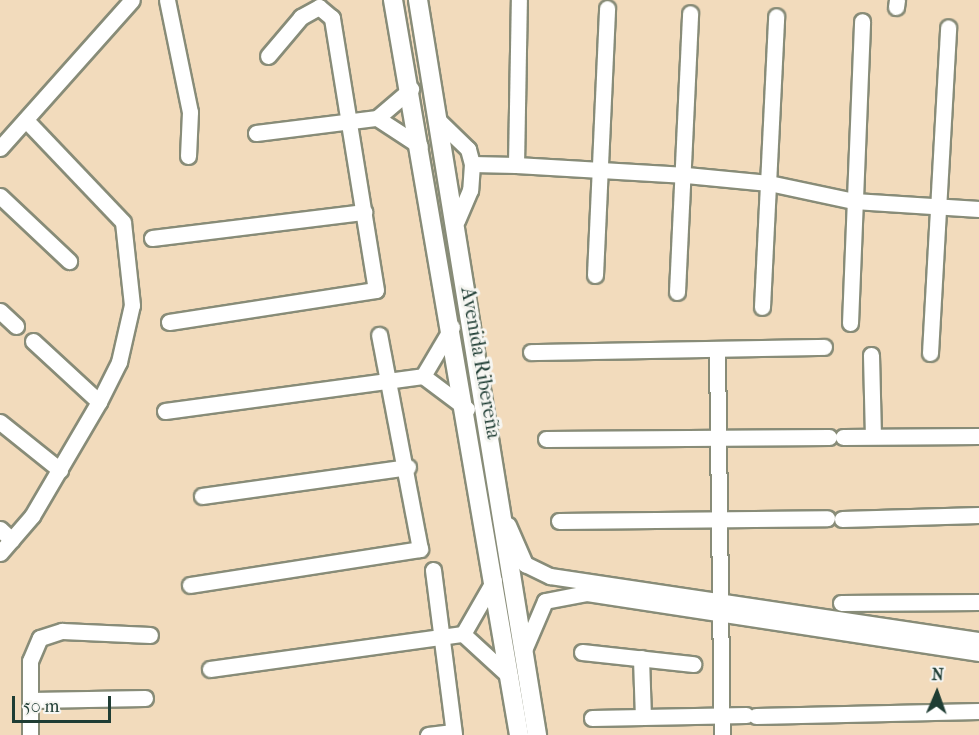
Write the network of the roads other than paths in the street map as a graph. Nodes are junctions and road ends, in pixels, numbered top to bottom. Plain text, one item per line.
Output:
1 (132, 0) edge
2 (167, 0) edge
3 (393, 0) edge
4 (418, 0) edge
5 (519, 0) edge
6 (607, 8) dead end
7 (690, 13) dead end
8 (776, 16) dead end
9 (862, 21) dead end
10 (948, 27) dead end
11 (268, 56) dead end
12 (411, 89) junction
13 (378, 118) junction
14 (26, 120) junction
15 (440, 122) junction
16 (351, 123) junction
17 (256, 133) dead end
18 (420, 146) junction
19 (0, 148) edge
20 (188, 156) dead end
21 (472, 164) junction
22 (516, 165) junction
23 (600, 169) junction
24 (686, 175) junction
25 (769, 183) junction
26 (0, 196) edge
27 (854, 201) junction
28 (939, 208) junction
29 (979, 209) edge
30 (364, 212) junction
31 (457, 220) junction
32 (152, 238) dead end
33 (69, 261) dead end
34 (595, 275) dead end
35 (677, 292) dead end
36 (762, 307) dead end
37 (0, 311) edge
38 (169, 322) dead end
39 (849, 323) dead end
40 (16, 326) dead end
41 (452, 327) junction
42 (379, 335) dead end
43 (33, 341) dead end
44 (824, 347) dead end
45 (717, 350) junction
46 (531, 352) dead end
47 (930, 353) dead end
48 (872, 355) dead end
49 (423, 376) junction
50 (388, 379) junction
51 (99, 402) junction
52 (467, 409) junction
53 (165, 411) dead end
54 (0, 422) edge
55 (873, 436) junction
56 (979, 436) edge
57 (720, 437) junction
58 (546, 439) dead end
59 (408, 467) junction
60 (60, 470) junction
61 (202, 496) dead end
62 (504, 515) junction
63 (979, 515) edge
64 (720, 520) junction
65 (560, 521) dead end
66 (0, 529) edge
67 (12, 540) junction
68 (0, 553) edge
69 (433, 570) dead end
70 (538, 573) junction
71 (494, 580) junction
72 (190, 585) dead end
73 (545, 601) junction
74 (979, 602) edge
75 (841, 603) dead end
76 (722, 608) junction
77 (463, 634) junction
78 (150, 635) dead end
79 (440, 640) junction
80 (979, 640) edge
81 (524, 650) junction
82 (582, 652) dead end
83 (979, 653) edge
84 (641, 658) junction
85 (693, 664) dead end
86 (210, 669) dead end
87 (510, 676) junction
88 (145, 698) dead end
89 (31, 700) junction
90 (979, 711) edge
91 (722, 715) junction
92 (643, 717) junction
93 (592, 718) dead end
94 (454, 734) edge
95 (30, 735) edge
96 (428, 735) edge
97 (519, 735) edge
98 (537, 735) edge
99 (722, 735) edge

1 - 14 street
2 - 20 street
3 - 12 street, Avenida Ribereña
4 - 15 street, Avenida Ribereña
5 - 22 street
6 - 23 street
7 - 24 street
8 - 25 street
9 - 27 street
10 - 28 street
11 - 16 street
12 - 13 street
12 - 18 street, Avenida Ribereña
13 - 16 street
13 - 18 street
14 - 19 street
14 - 51 street
15 - 21 street
15 - 31 street, Avenida Ribereña
16 - 17 street
16 - 30 street
18 - 41 street, Avenida Ribereña
21 - 22 street
21 - 31 street
22 - 23 street
23 - 24 street
23 - 34 street
24 - 25 street
24 - 35 street
25 - 27 street
25 - 36 street
26 - 33 street
27 - 28 street
27 - 39 street
28 - 29 street
28 - 47 street
30 - 32 street
30 - 38 street
31 - 62 street, Avenida Ribereña
37 - 40 street
41 - 49 street
41 - 52 street, Avenida Ribereña
42 - 50 street
43 - 51 street
44 - 45 street
45 - 46 street
45 - 57 street
48 - 55 street
49 - 50 street
49 - 52 street
50 - 53 street
50 - 59 street
51 - 60 street
52 - 71 street, Avenida Ribereña
54 - 60 street
55 - 56 street
55 - 57 street
57 - 58 street
57 - 64 street
59 - 61 street
59 - 72 street
60 - 67 street
62 - 70 street
62 - 81 street, Avenida Ribereña
63 - 64 street
64 - 65 street
64 - 76 street
66 - 67 street
67 - 68 street
69 - 79 street
70 - 73 street
70 - 76 street
71 - 77 street
71 - 87 street, Avenida Ribereña
73 - 76 street
73 - 81 street
74 - 75 street
76 - 80 street
76 - 83 street
76 - 91 street
77 - 79 street
77 - 87 street
78 - 89 street
79 - 86 street
79 - 94 street
81 - 98 street, Avenida Ribereña
82 - 84 street
84 - 85 street
84 - 92 street
87 - 97 street, Avenida Ribereña
88 - 89 street
89 - 95 street
90 - 91 street
91 - 92 street
91 - 99 street
92 - 93 street
94 - 96 street

